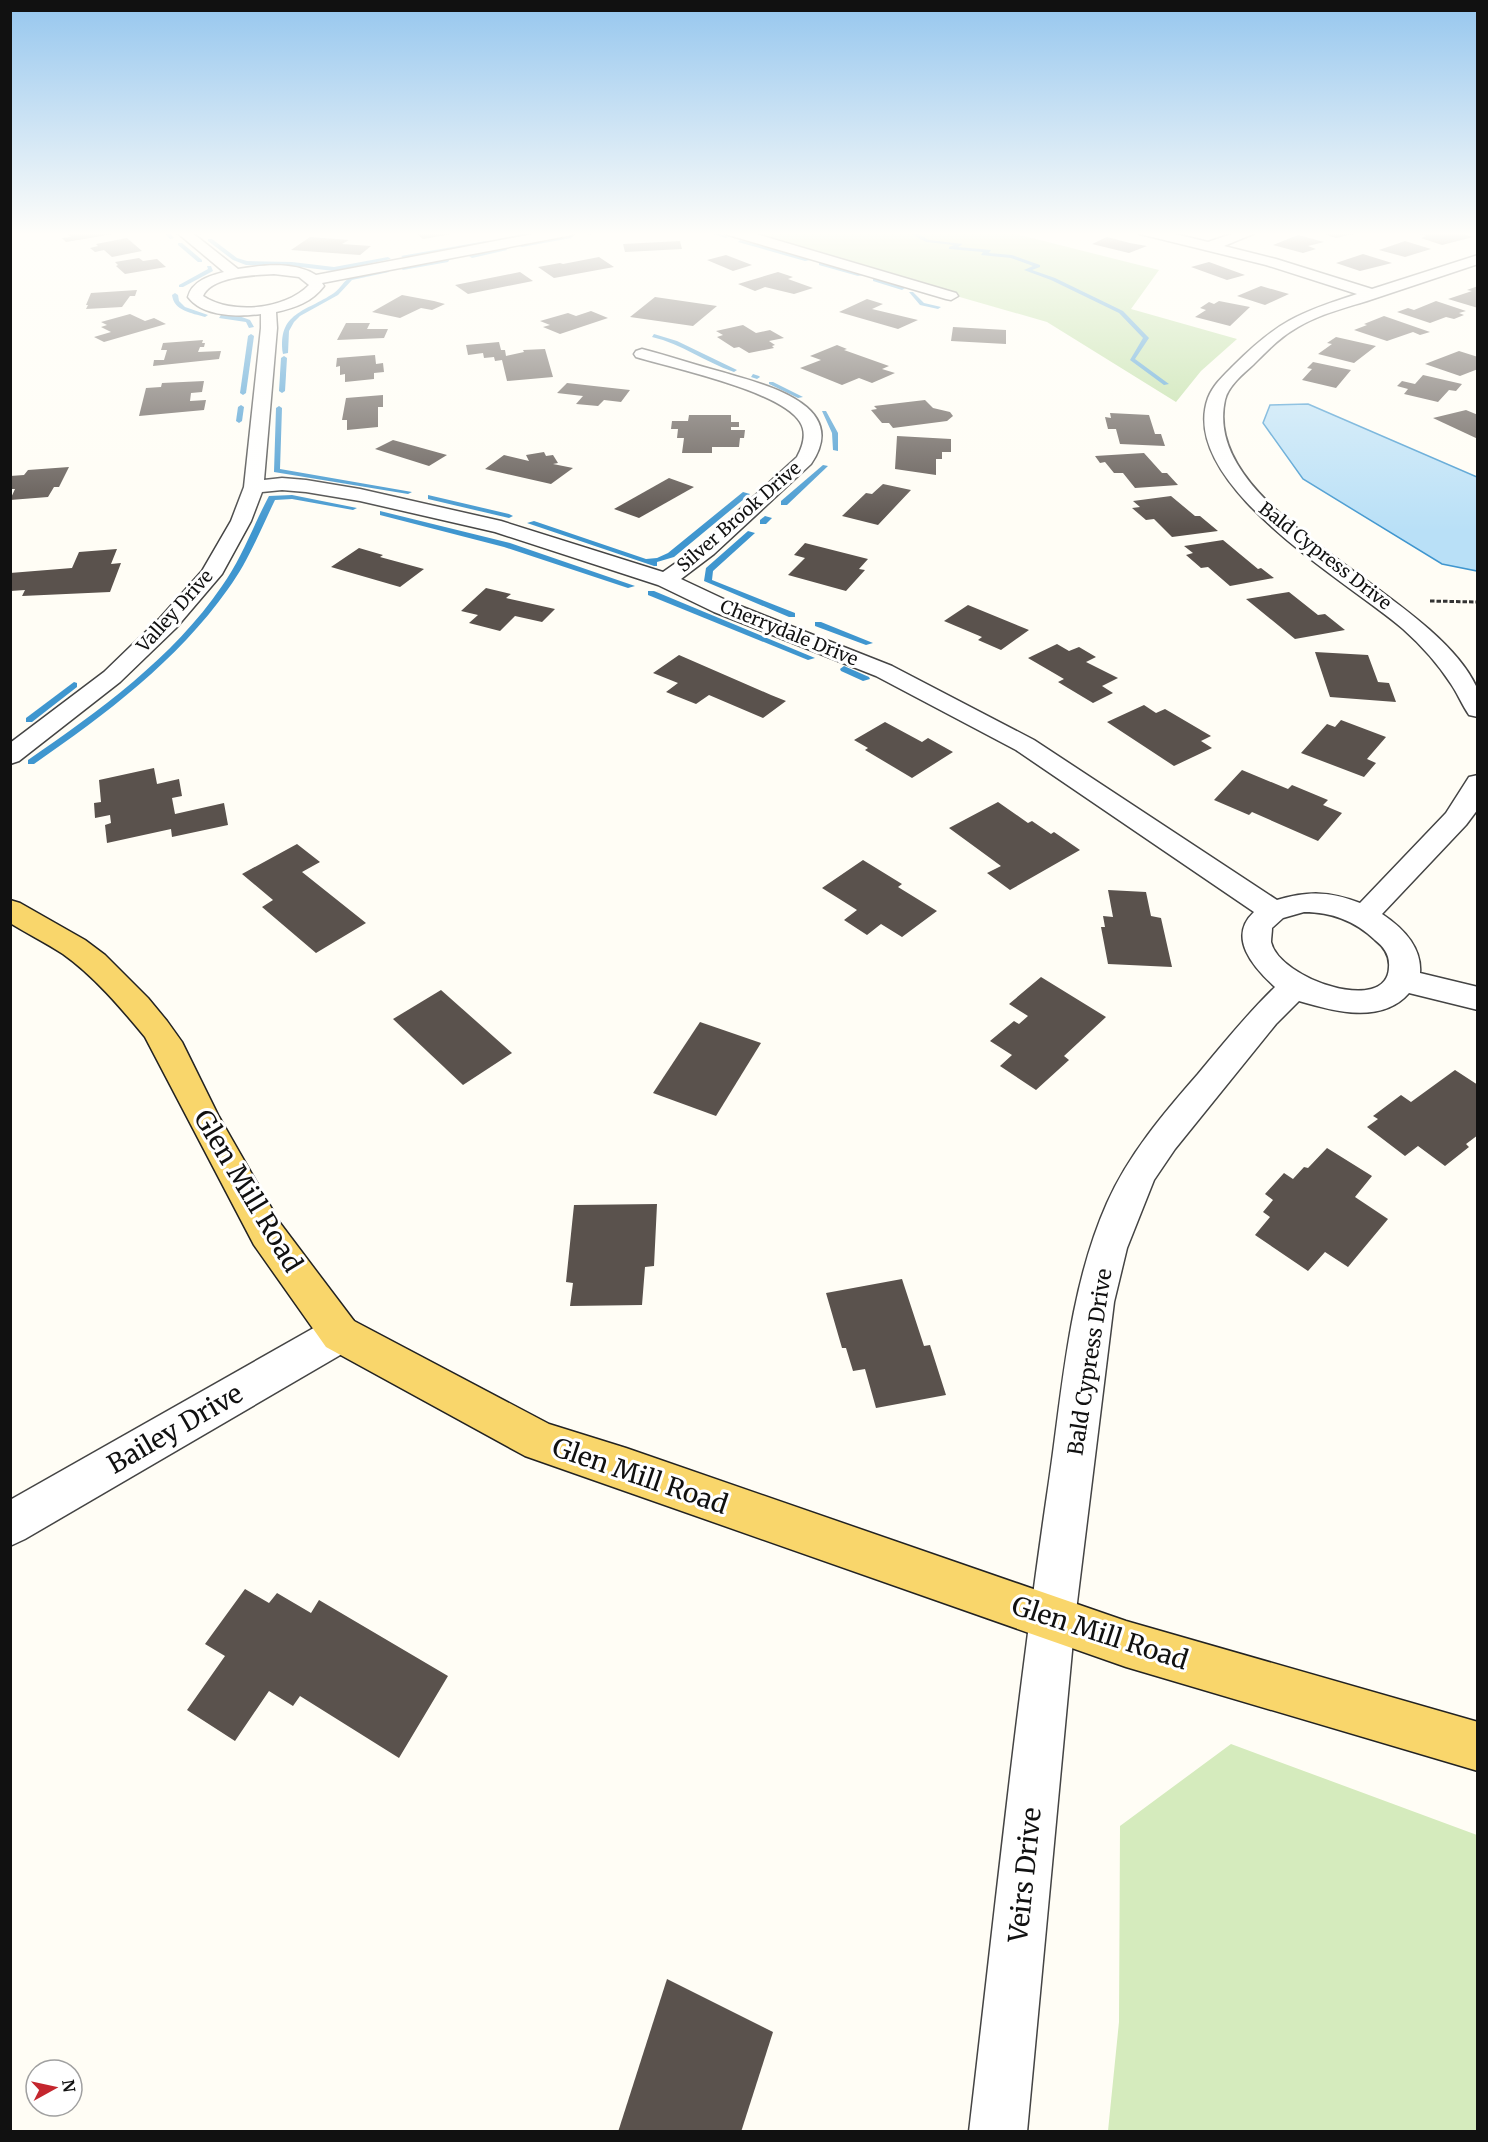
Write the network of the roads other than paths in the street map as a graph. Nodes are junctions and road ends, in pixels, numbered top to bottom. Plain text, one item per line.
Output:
1 (269, 331) edge
2 (1283, 331) edge
3 (642, 354) dead end
4 (254, 487) junction
5 (666, 580) junction
6 (1478, 710) edge
7 (10, 756) edge
8 (1478, 783) edge
9 (10, 910) edge
10 (1272, 910) junction
11 (1364, 916) junction
12 (1402, 980) junction
13 (1294, 986) junction
14 (1478, 999) edge
15 (340, 1334) junction
16 (10, 1524) edge
17 (1052, 1619) junction
18 (1478, 1747) edge
19 (998, 2132) edge

1 - 4 street, Valley Drive
2 - 6 street, Bald Cypress Drive
3 - 5 street, Silver Brook Drive
4 - 5 street, Cherrydale Drive
4 - 7 street, Valley Drive
5 - 10 street, Cherrydale Drive
8 - 11 street
9 - 15 main road, Glen Mill Road
10 - 11 street
10 - 13 street
11 - 12 street
12 - 13 street
12 - 14 street
13 - 17 street, Bald Cypress Drive
15 - 16 street, Bailey Drive
15 - 17 main road, Glen Mill Road
17 - 18 main road, Glen Mill Road
17 - 19 street, Veirs Drive

